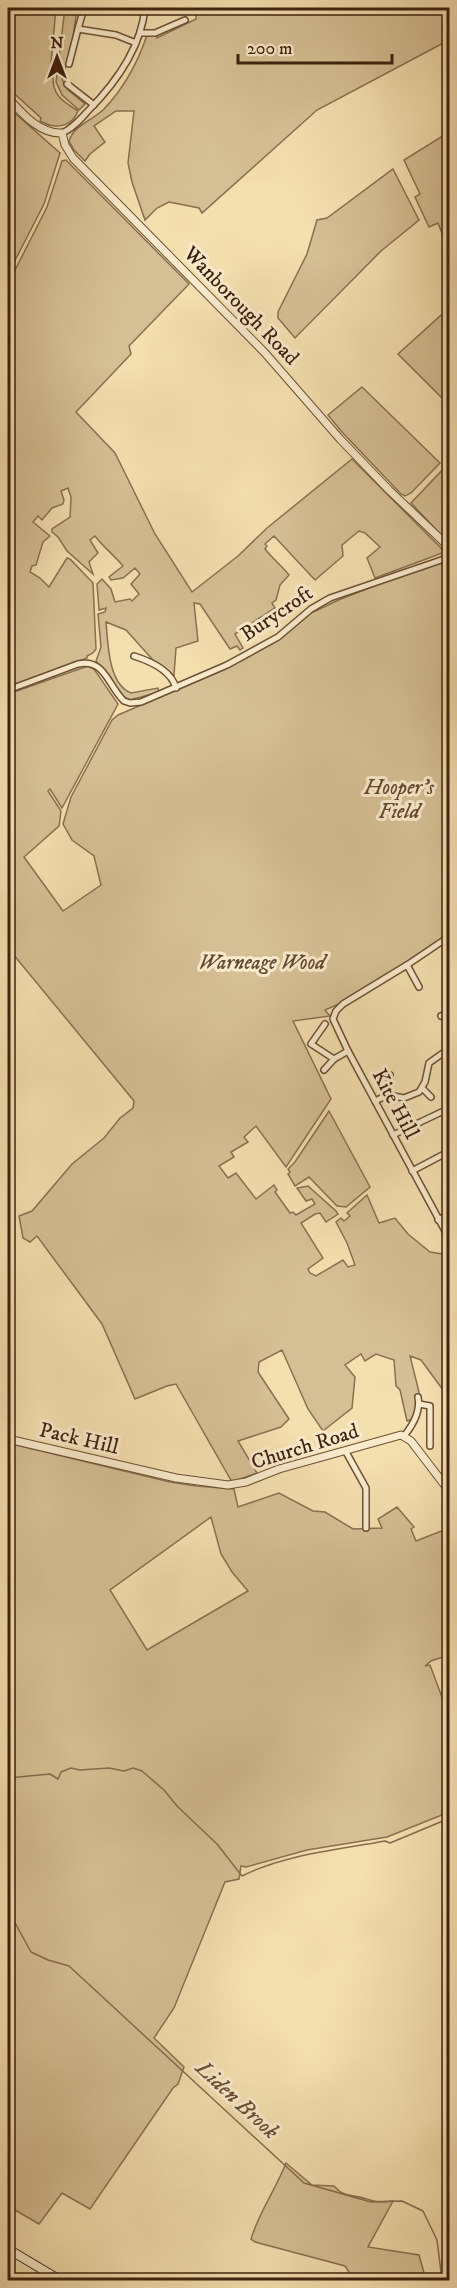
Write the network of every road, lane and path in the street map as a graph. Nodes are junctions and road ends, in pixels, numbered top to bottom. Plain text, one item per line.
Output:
1 (84, 8) edge
2 (145, 8) edge
3 (185, 20) dead end
4 (78, 29) junction
5 (140, 33) junction
6 (136, 43) junction
7 (69, 64) dead end
8 (67, 84) dead end
9 (8, 98) edge
10 (94, 105) junction
11 (62, 133) junction
12 (450, 548) edge
13 (450, 557) edge
14 (134, 656) dead end
15 (176, 688) junction
16 (8, 690) edge
17 (450, 936) edge
18 (407, 965) junction
19 (419, 987) dead end
20 (450, 1012) edge
21 (441, 1016) dead end
22 (325, 1024) dead end
23 (450, 1048) edge
24 (348, 1051) junction
25 (334, 1059) junction
26 (324, 1070) dead end
27 (390, 1075) dead end
28 (423, 1089) junction
29 (388, 1095) junction
30 (431, 1097) dead end
31 (375, 1101) junction
32 (450, 1108) edge
33 (393, 1135) junction
34 (450, 1151) edge
35 (412, 1171) junction
36 (450, 1214) edge
37 (438, 1220) junction
38 (450, 1240) edge
39 (418, 1397) dead end
40 (419, 1404) junction
41 (404, 1436) junction
42 (8, 1439) edge
43 (430, 1446) dead end
44 (346, 1452) junction
45 (144, 1471) joint
46 (450, 1492) edge
47 (366, 1528) dead end
48 (8, 2249) edge
49 (60, 2280) edge

1 - 4 street
2 - 5 street
3 - 5 street
4 - 6 street
4 - 7 street
5 - 6 street
6 - 10 street
8 - 10 street
9 - 11 street
10 - 11 street
11 - 12 street, Wanborough Road
13 - 15 street, Burycroft
14 - 15 street
15 - 16 street, Burycroft
17 - 18 street
18 - 19 street
18 - 24 street, Kite Hill
20 - 21 street
22 - 25 street
23 - 28 street
24 - 25 street
24 - 31 street, Kite Hill
25 - 26 street
27 - 29 street
28 - 29 street
28 - 30 street
29 - 31 street
31 - 33 street, Kite Hill
32 - 33 street
33 - 35 street, Kite Hill
34 - 35 street
35 - 37 street, Kite Hill
36 - 37 street
37 - 38 street, Kite Hill
39 - 40 street
40 - 41 street
40 - 43 street
41 - 44 street, Church Road
41 - 46 street
42 - 45 street, Pack Hill
44 - 45 street, Church Road
44 - 47 street
48 - 49 main road

